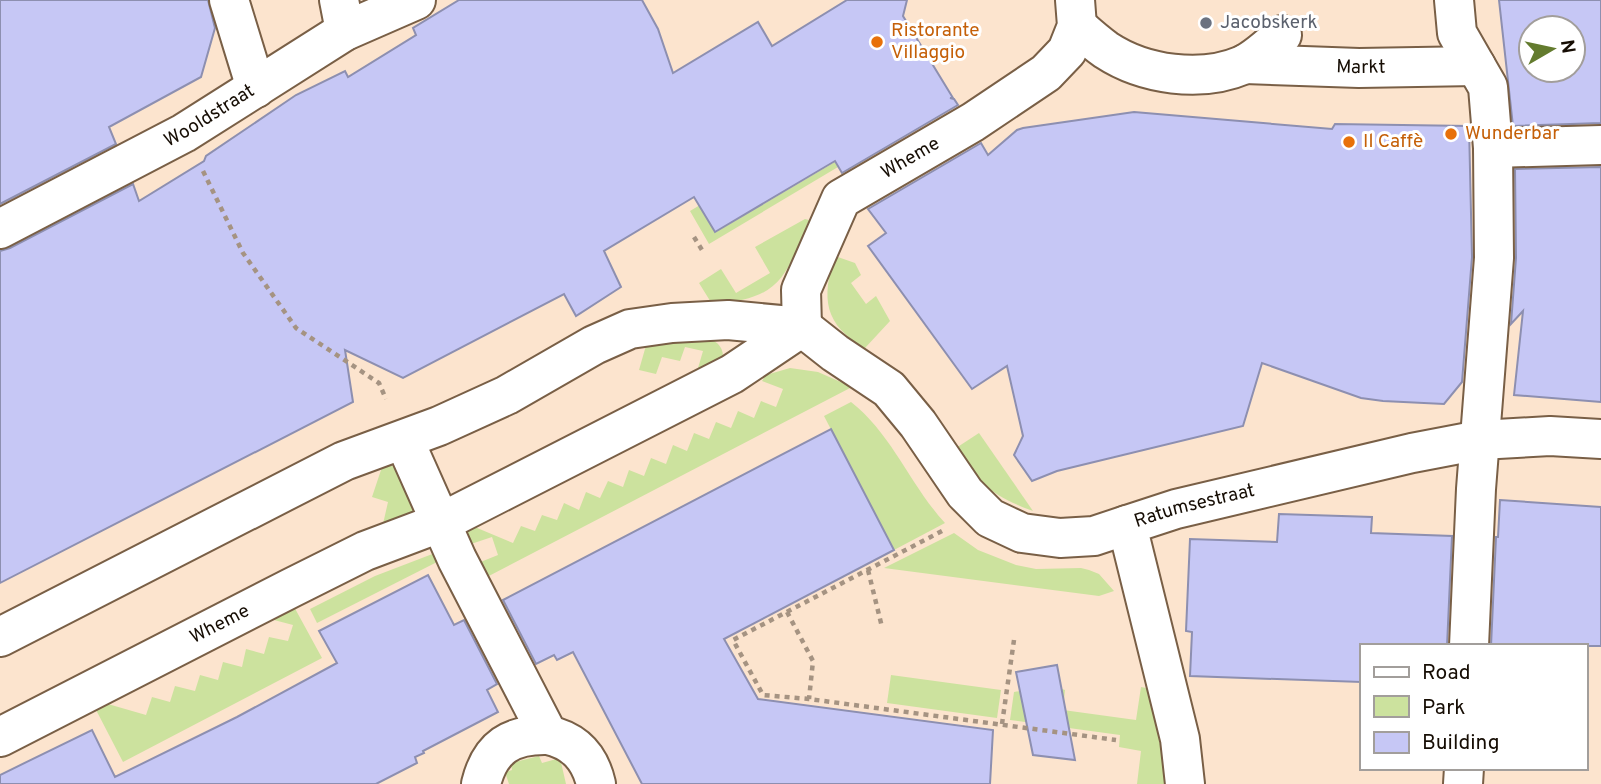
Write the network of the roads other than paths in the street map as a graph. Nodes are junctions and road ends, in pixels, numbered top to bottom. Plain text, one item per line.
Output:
1 (229, 0) edge
2 (416, 0) edge
3 (1454, 0) edge
4 (1076, 13) edge
5 (342, 16) edge
6 (1282, 35) dead end
7 (1245, 64) junction
8 (1476, 66) junction
9 (256, 88) junction
10 (1601, 145) edge
11 (1493, 148) junction
12 (0, 229) edge
13 (802, 327) junction
14 (1601, 439) edge
15 (404, 440) junction
16 (1480, 440) junction
17 (442, 522) junction
18 (1127, 525) junction
19 (0, 637) edge
20 (1469, 644) edge
21 (548, 735) junction
22 (0, 737) edge
23 (481, 784) edge
24 (596, 784) edge
25 (1185, 784) edge

1 - 9 street
2 - 5 street, Wooldstraat
3 - 8 street
4 - 7 street, Markt
4 - 13 street, Wheme
5 - 9 street, Wooldstraat
6 - 7 street, Markt
7 - 8 street, Markt
8 - 11 street
9 - 12 street, Wooldstraat
10 - 11 street
11 - 16 street
13 - 15 street
13 - 17 street, Wheme
13 - 18 street
14 - 16 street, Ratumsestraat
15 - 17 street
15 - 19 street
16 - 18 street, Ratumsestraat
16 - 20 street
17 - 21 street
17 - 22 street, Wheme
18 - 25 street, Ratumsestraat
21 - 23 street
21 - 24 street

